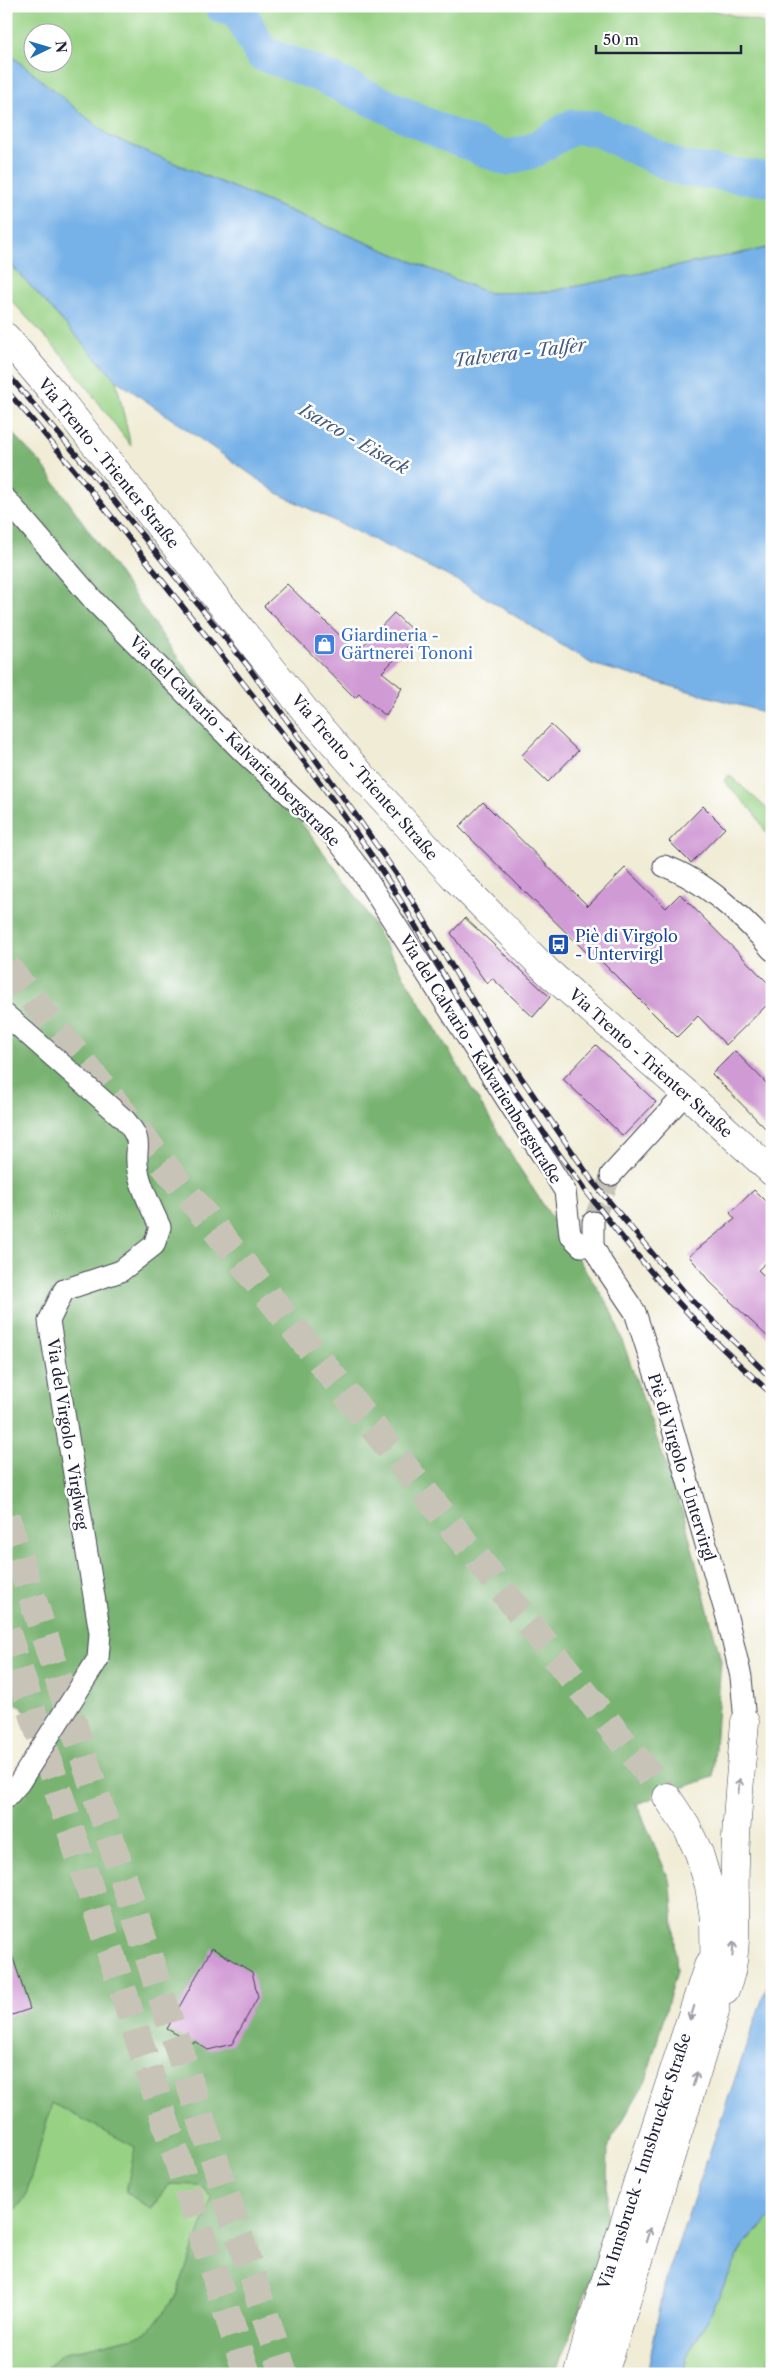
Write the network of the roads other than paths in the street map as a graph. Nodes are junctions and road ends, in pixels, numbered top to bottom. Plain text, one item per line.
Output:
1 (6, 337) edge
2 (6, 499) edge
3 (664, 866) dead end
4 (772, 950) edge
5 (6, 1015) edge
6 (686, 1093) junction
7 (772, 1172) edge
8 (611, 1175) tunnel mouth
9 (593, 1222) tunnel mouth
10 (593, 1246) junction
11 (745, 1722) joint
12 (667, 1797) tunnel mouth
13 (6, 1798) edge
14 (713, 1950) junction
15 (716, 2012) junction
16 (634, 2282) junction
17 (592, 2322) junction
18 (567, 2374) edge
19 (578, 2374) edge
20 (604, 2374) edge
21 (616, 2374) edge

1 - 6 main road, Via Trento - Trienter Straße
2 - 10 street, Via del Calvario - Kalvarienbergstraße
3 - 4 street
5 - 13 street, Via del Virgolo - Virglweg
6 - 7 main road, Via Trento - Trienter Straße
6 - 8 street
9 - 10 street, Piè di Virgolo - Untervirgl
10 - 11 street, Piè di Virgolo - Untervirgl
15 -> 11 main road
12 - 14 main road, Via Innsbruck - Innsbrucker Straße
14 - 15 main road, Via Innsbruck - Innsbrucker Straße
14 -> 17 main road, Via Innsbruck - Innsbrucker Straße
16 -> 15 main road, Via Innsbruck - Innsbrucker Straße
16 - 20 main road, Via Innsbruck - Innsbrucker Straße
16 - 21 main road
17 - 18 main road
17 - 19 main road, Via Innsbruck - Innsbrucker Straße

